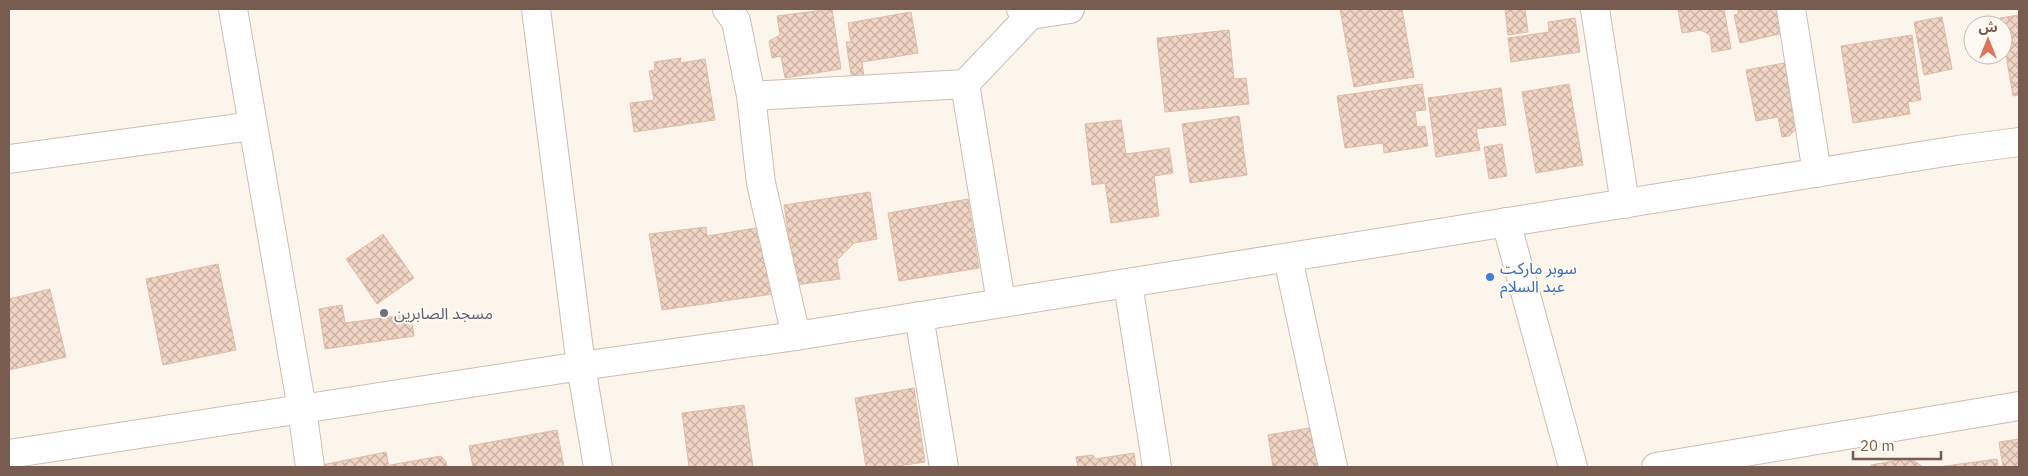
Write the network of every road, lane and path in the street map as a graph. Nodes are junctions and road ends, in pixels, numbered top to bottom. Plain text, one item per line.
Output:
1 (233, 9) edge
2 (536, 9) edge
3 (726, 9) edge
4 (1070, 9) edge
5 (1595, 9) edge
6 (1791, 9) edge
7 (1029, 11) edge
8 (965, 84) junction
9 (751, 96) junction
10 (252, 126) junction
11 (2019, 142) edge
12 (9, 159) edge
13 (1817, 173) junction
14 (1625, 204) junction
15 (1506, 222) junction
16 (1288, 258) junction
17 (1128, 284) junction
18 (1001, 302) junction
19 (919, 316) junction
20 (796, 336) junction
21 (581, 366) junction
22 (2019, 406) edge
23 (302, 409) junction
24 (9, 454) edge
25 (310, 467) edge
26 (598, 467) edge
27 (944, 467) edge
28 (1156, 467) edge
29 (1333, 467) edge
30 (1572, 467) edge
31 (1656, 467) edge

1 - 10 street
2 - 21 street
3 - 9 street
4 - 7 street
5 - 14 street
6 - 13 street
7 - 8 street
8 - 9 street
8 - 18 street
9 - 20 street
10 - 12 street
10 - 23 street
11 - 13 street
13 - 14 street
14 - 15 street
15 - 16 street
15 - 30 street
16 - 17 street
16 - 29 street
17 - 18 street
17 - 28 street
18 - 19 street
19 - 20 street
19 - 27 street
20 - 21 street
21 - 23 street
21 - 26 street
22 - 31 street
23 - 24 street
23 - 25 street

